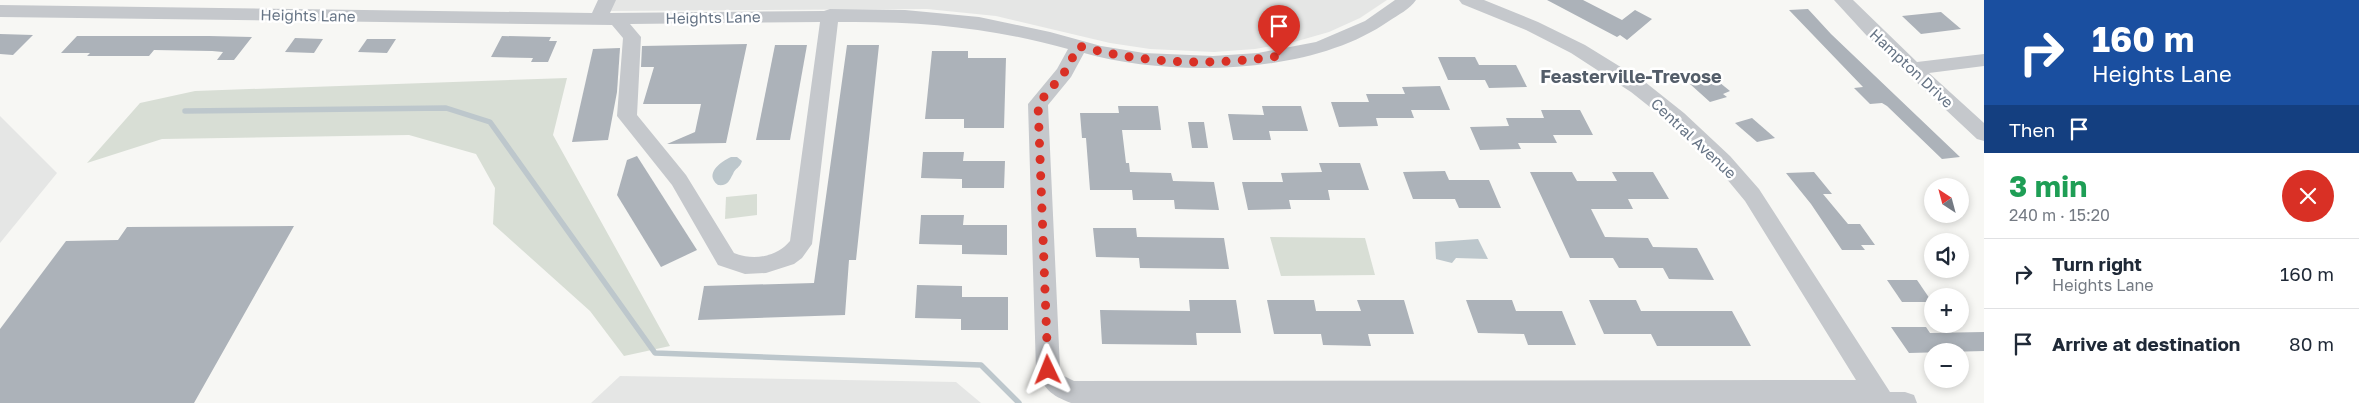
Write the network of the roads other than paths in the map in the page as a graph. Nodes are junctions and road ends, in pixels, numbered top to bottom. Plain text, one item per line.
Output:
1 (607, 0) edge
2 (1407, 0) edge
3 (1468, 0) edge
4 (1843, 0) edge
5 (0, 11) edge
6 (830, 15) junction
7 (620, 18) junction
8 (599, 19) junction
9 (1079, 46) junction
10 (1984, 60) edge
11 (1913, 69) junction
12 (1984, 134) edge
13 (1881, 399) edge
14 (1905, 403) edge

1 - 8 street
2 - 9 street, Heights Lane
3 - 13 street, Central Avenue
4 - 11 street, Hampton Drive
5 - 8 street, Heights Lane
6 - 7 street, Heights Lane
6 - 7 street
6 - 9 street, Heights Lane
7 - 8 street, Heights Lane
9 - 13 street
10 - 11 street
11 - 12 street, Hampton Drive
13 - 14 street

